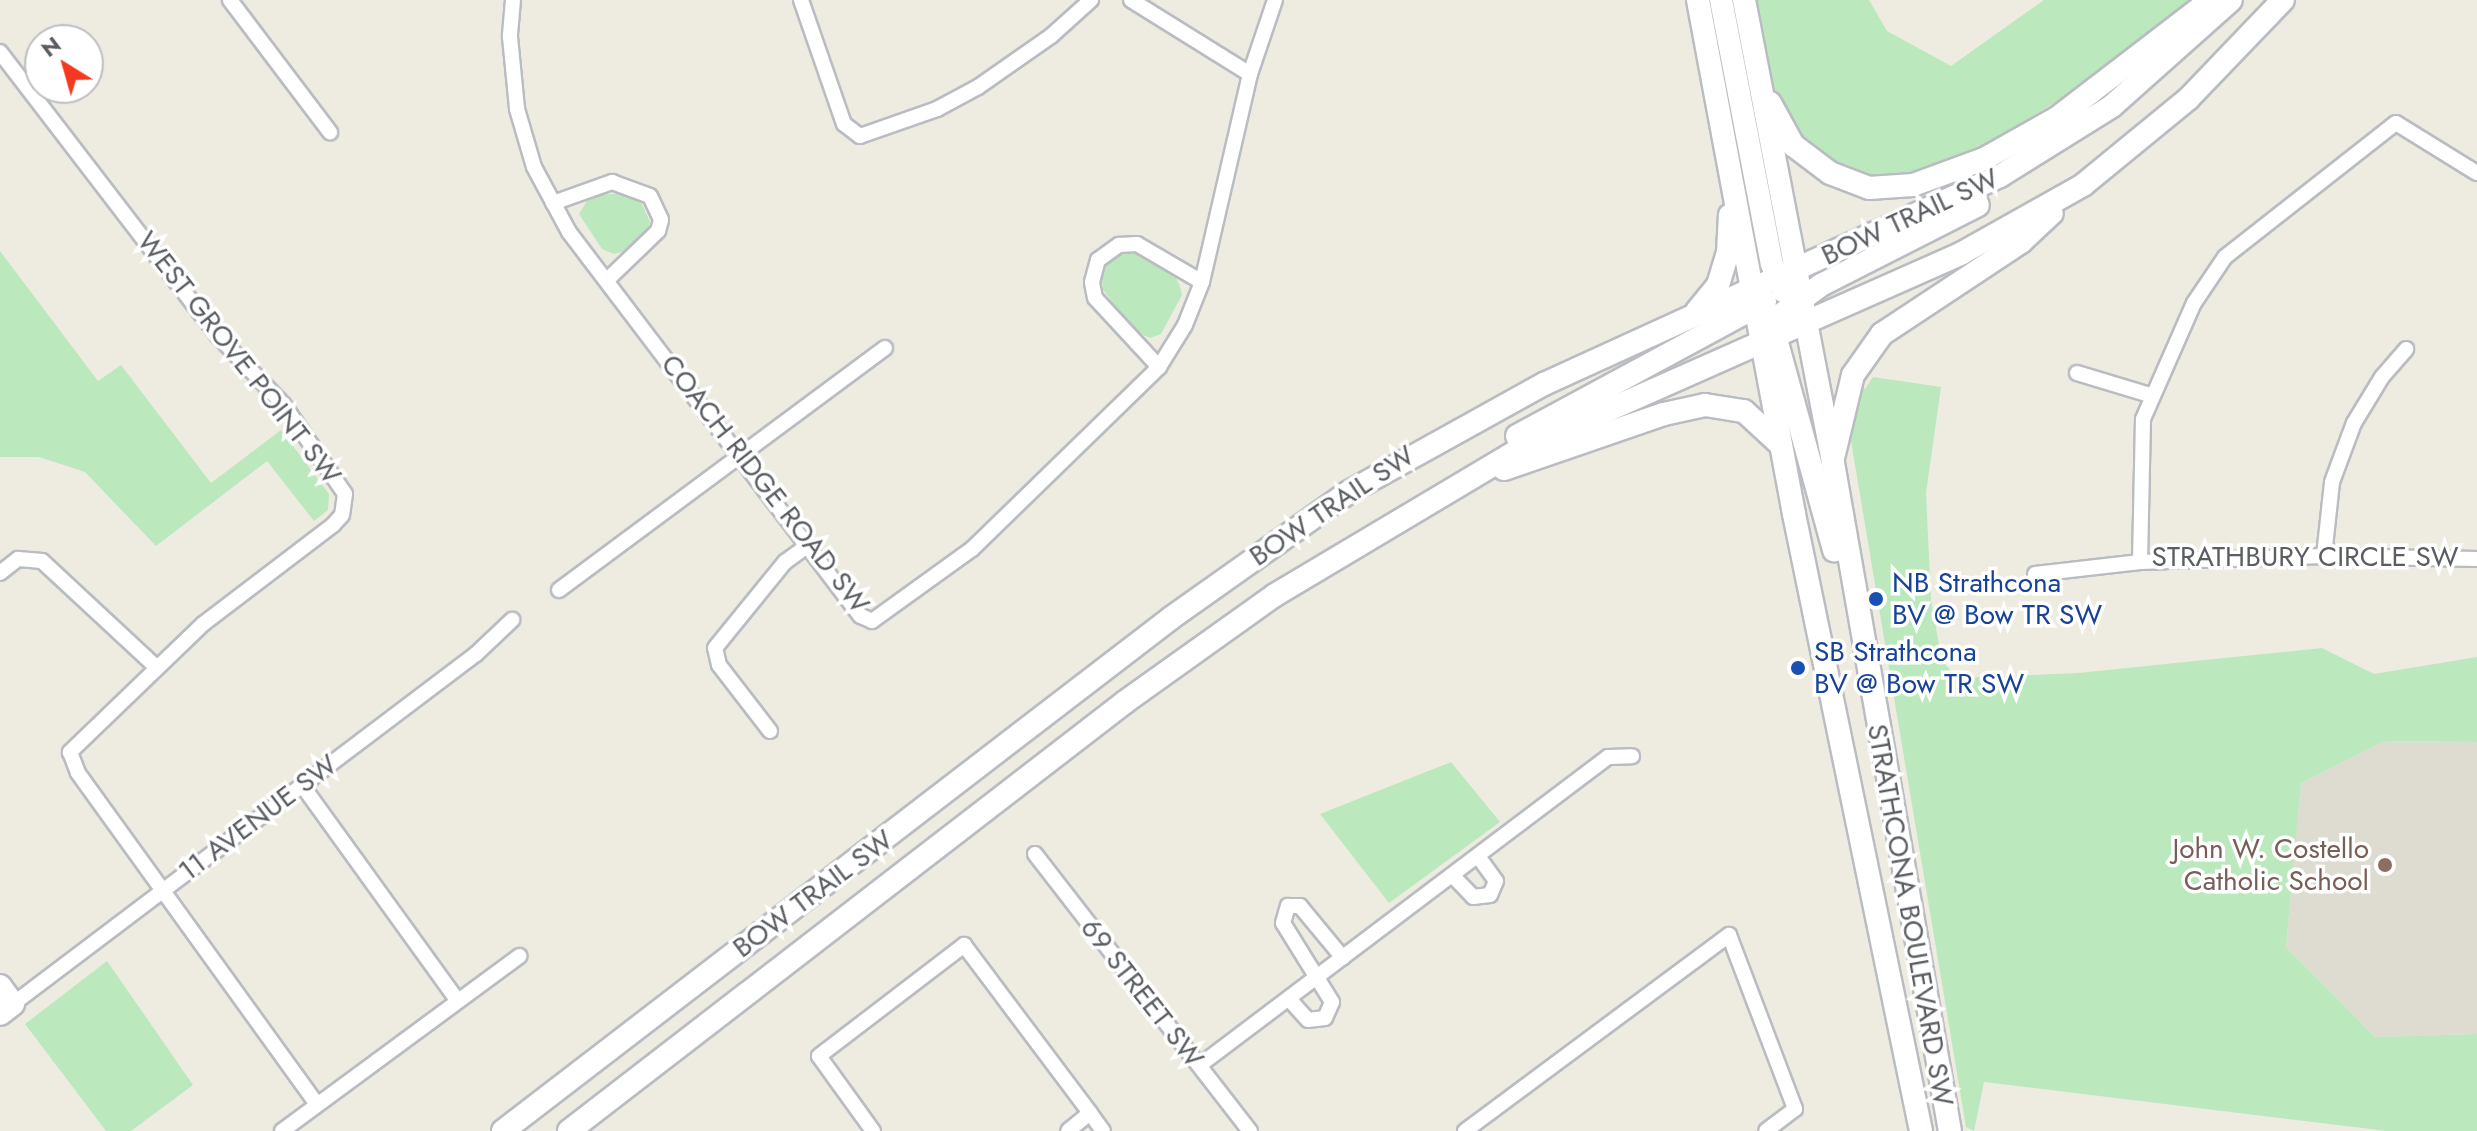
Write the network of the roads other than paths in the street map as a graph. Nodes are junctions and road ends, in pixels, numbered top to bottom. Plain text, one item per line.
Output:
1 (230, 0) edge
2 (513, 0) edge
3 (801, 0) edge
4 (1091, 0) edge
5 (1131, 0) edge
6 (1275, 0) edge
7 (1698, 0) edge
8 (1721, 0) edge
9 (1744, 0) edge
10 (2211, 0) edge
11 (2231, 0) edge
12 (2283, 0) edge
13 (0, 52) edge
14 (1757, 72) junction
15 (1250, 74) junction
16 (2112, 106) junction
17 (330, 132) dead end
18 (2477, 173) edge
19 (2083, 185) junction
20 (1732, 189) junction
21 (553, 203) junction
22 (607, 280) junction
23 (1202, 282) junction
24 (1777, 306) junction
25 (1690, 319) junction
26 (885, 348) dead end
27 (2406, 349) dead end
28 (1159, 367) junction
29 (2077, 373) dead end
30 (2150, 395) junction
31 (1781, 446) junction
32 (742, 457) junction
33 (1833, 463) junction
34 (1457, 484) junction
35 (807, 546) junction
36 (2324, 556) junction
37 (2477, 559) edge
38 (2140, 562) junction
39 (0, 573) edge
40 (2035, 574) dead end
41 (559, 590) dead end
42 (512, 620) dead end
43 (1863, 655) junction
44 (156, 667) junction
45 (770, 731) dead end
46 (1632, 756) dead end
47 (302, 785) junction
48 (1035, 854) dead end
49 (1478, 856) junction
50 (1453, 876) junction
51 (165, 888) junction
52 (519, 956) dead end
53 (1343, 958) junction
54 (1317, 977) junction
55 (1289, 999) junction
56 (457, 1000) junction
57 (4, 1001) edge
58 (1200, 1065) junction
59 (317, 1104) junction
60 (1090, 1113) junction
61 (282, 1131) edge
62 (503, 1131) edge
63 (569, 1131) edge
64 (873, 1131) edge
65 (1068, 1131) edge
66 (1103, 1131) edge
67 (1250, 1131) edge
68 (1465, 1131) edge
69 (1766, 1131) edge
70 (1921, 1131) edge
71 (1950, 1131) edge

1 - 17 street
2 - 21 street, COACH RIDGE ROAD SW
3 - 4 street
5 - 15 street
6 - 15 street, COACH RIDGE ROAD SW
7 - 20 main road
8 - 24 main road
9 - 14 main road
10 - 14 main road
11 - 16 main road, BOW TRAIL SW
12 - 19 main road, BOW TRAIL SW
13 - 44 street, WEST GROVE POINT SW
14 - 24 main road
15 - 23 street, COACH RIDGE ROAD SW
16 - 24 main road, BOW TRAIL SW
16 - 24 main road
18 - 30 street, STRATHBURY CIRCLE SW
19 - 24 main road, BOW TRAIL SW
19 - 33 main road
20 - 24 main road
20 - 25 main road
21 - 22 street, COACH RIDGE ROAD SW
21 - 22 street
22 - 32 street, COACH RIDGE ROAD SW
23 - 28 street, COACH RIDGE ROAD SW
23 - 28 street
24 - 25 main road, BOW TRAIL SW
24 - 31 main road, STRATHCONA BOULEVARD SW
24 - 33 main road, STRATHCONA BOULEVARD SW
24 - 34 main road, BOW TRAIL SW
24 - 34 main road
24 - 43 main road
25 - 62 main road, BOW TRAIL SW
26 - 32 street
27 - 36 street
28 - 35 street, COACH RIDGE ROAD SW
29 - 30 street
30 - 38 street, STRATHBURY CIRCLE SW
31 - 34 main road
31 - 70 main road, STRATHCONA BOULEVARD SW
32 - 35 street, COACH RIDGE ROAD SW
32 - 41 street
33 - 43 main road, STRATHCONA BOULEVARD SW
34 - 63 main road, BOW TRAIL SW
35 - 45 street
36 - 37 street, STRATHBURY CIRCLE SW
36 - 38 street, STRATHBURY CIRCLE SW
38 - 40 street
39 - 44 street
42 - 47 street, 11 AVENUE SW
43 - 71 main road, STRATHCONA BOULEVARD SW
44 - 51 street, WEST GROVE POINT SW
46 - 49 street
47 - 51 street, 11 AVENUE SW
47 - 56 street
48 - 58 street, 69 STREET SW
49 - 50 street
49 - 50 street
50 - 53 street
51 - 57 street, 11 AVENUE SW
51 - 59 street
52 - 56 street
53 - 54 street
53 - 54 street
54 - 55 street
54 - 55 street
55 - 58 street
56 - 59 street
58 - 67 street, 69 STREET SW
59 - 61 street
60 - 64 street
60 - 65 street
60 - 66 street
68 - 69 street

